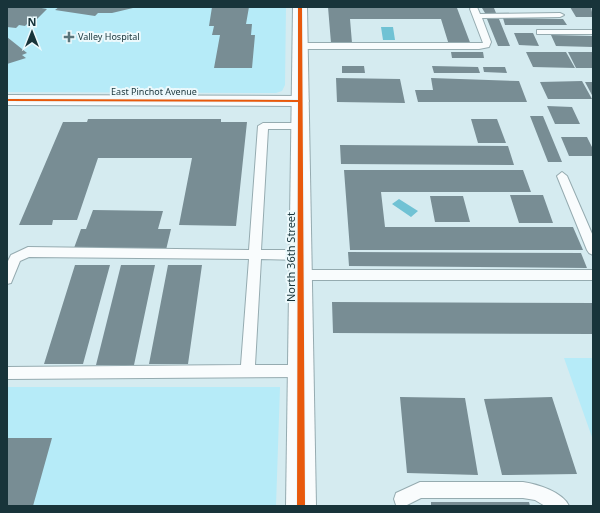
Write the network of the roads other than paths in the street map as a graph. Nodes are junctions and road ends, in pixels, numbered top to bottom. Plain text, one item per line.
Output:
1 (300, 7) edge
2 (560, 15) dead end
3 (540, 32) dead end
4 (593, 32) edge
5 (300, 46) junction
6 (7, 100) edge
7 (300, 101) junction
8 (300, 126) junction
9 (562, 176) dead end
10 (593, 250) edge
11 (257, 254) junction
12 (300, 265) junction
13 (593, 275) edge
14 (7, 279) edge
15 (248, 371) junction
16 (301, 371) junction
17 (7, 373) edge
18 (402, 498) dead end
19 (301, 506) edge
20 (561, 506) edge

1 - 5 main road, North 36th Street
2 - 5 lane
3 - 4 lane
5 - 7 main road, North 36th Street
6 - 7 main road, East Pinchot Avenue
7 - 8 main road, North 36th Street
8 - 11 lane
8 - 12 main road, North 36th Street
9 - 10 lane
11 - 12 lane
11 - 14 lane
11 - 15 lane
12 - 13 lane
12 - 16 main road, North 36th Street
15 - 16 lane
15 - 17 lane
16 - 19 main road, North 36th Street
18 - 20 lane

